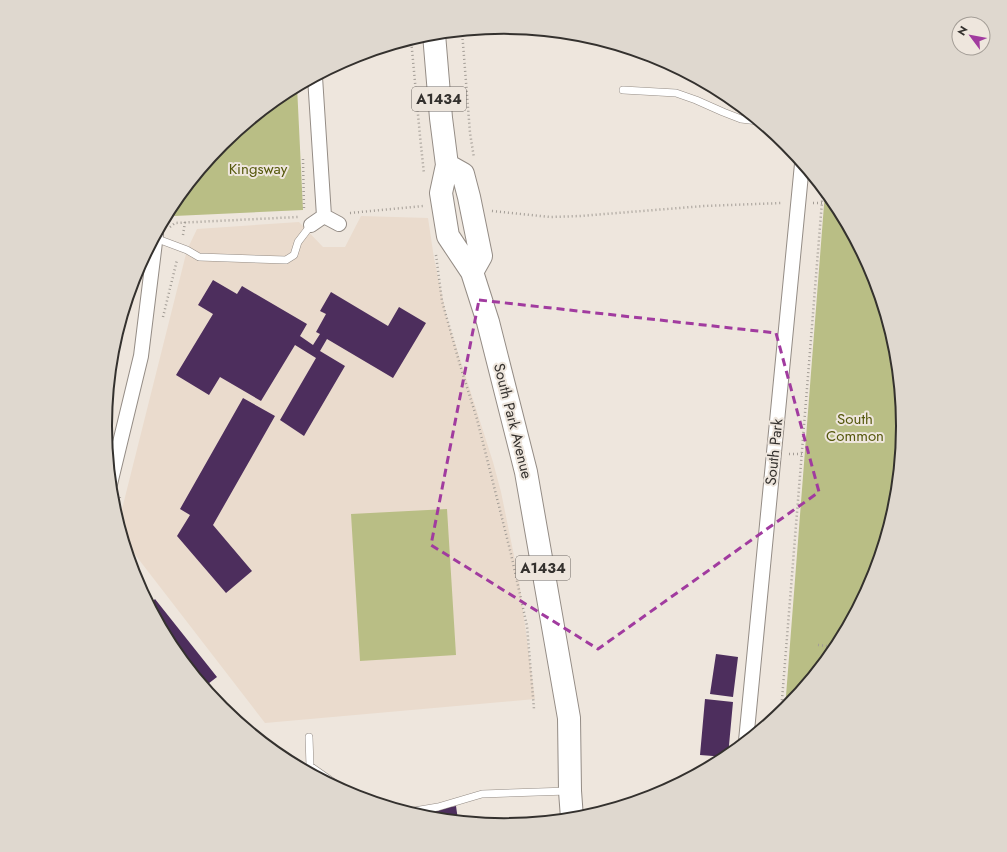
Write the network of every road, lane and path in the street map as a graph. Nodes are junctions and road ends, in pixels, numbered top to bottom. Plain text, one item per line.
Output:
1 (462, 36) edge
2 (435, 40) edge
3 (412, 45) edge
4 (315, 83) edge
5 (624, 90) dead end
6 (748, 120) edge
7 (475, 163) dead end
8 (447, 164) junction
9 (801, 172) edge
10 (424, 175) dead end
11 (822, 199) edge
12 (787, 203) dead end
13 (822, 203) junction
14 (826, 203) edge
15 (491, 211) dead end
16 (324, 216) junction
17 (311, 224) joint
18 (339, 224) dead end
19 (159, 239) edge
20 (153, 250) edge
21 (436, 251) dead end
22 (472, 272) junction
23 (114, 468) edge
24 (818, 645) dead end
25 (828, 646) edge
26 (782, 702) edge
27 (534, 709) dead end
28 (747, 733) edge
29 (309, 737) dead end
30 (315, 770) edge
31 (570, 791) junction
32 (424, 809) edge
33 (572, 812) edge

1 - 7 path
2 - 8 main road, South Park Avenue / A1434
3 - 10 path
4 - 16 street
5 - 6 lane
8 - 22 main road, South Park Avenue / A1434
8 - 22 main road
9 - 28 street, South Park
11 - 13 path
12 - 15 path
13 - 14 path
13 - 26 path
16 - 17 street
16 - 18 street
17 - 19 lane
20 - 23 street
21 - 27 path
22 - 31 main road, South Park Avenue / A1434
24 - 25 path
29 - 30 lane
31 - 32 lane
31 - 33 main road, South Park Avenue / A1434

